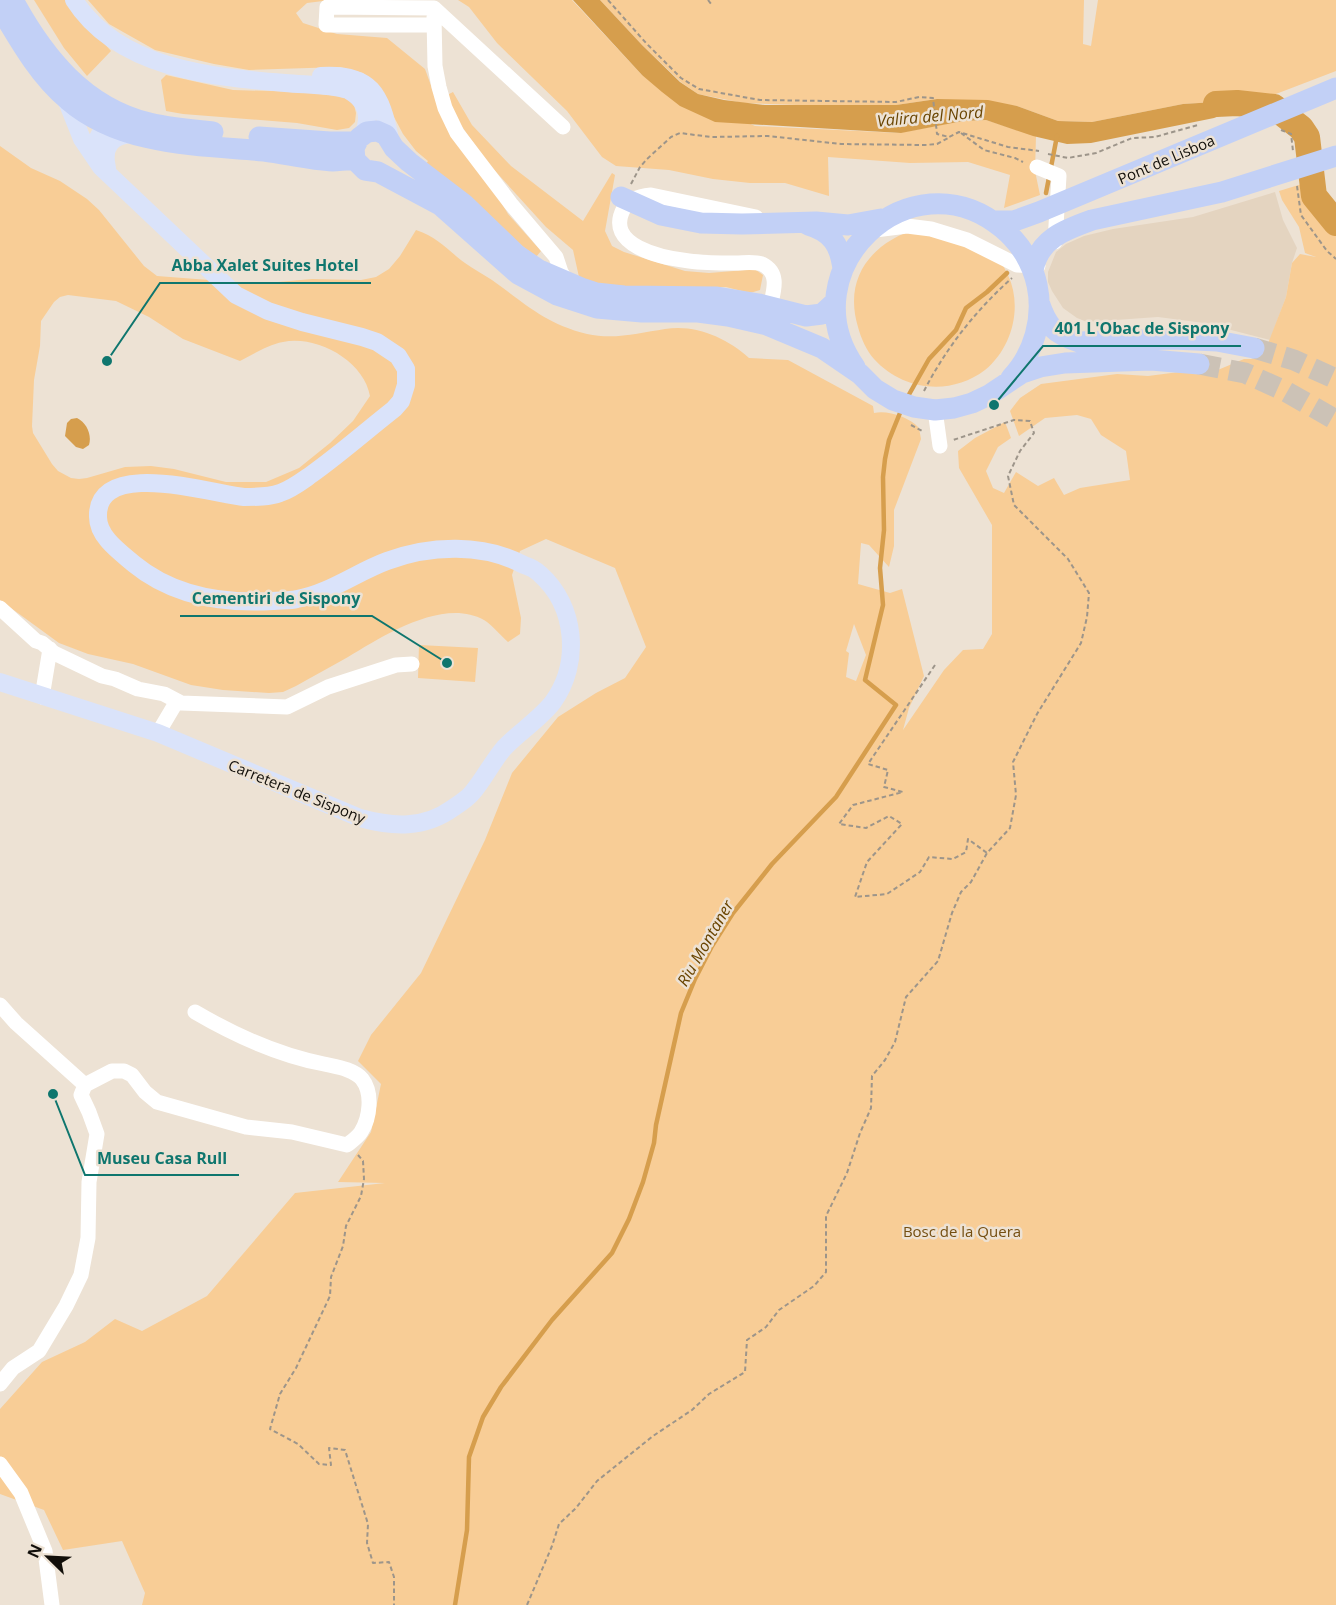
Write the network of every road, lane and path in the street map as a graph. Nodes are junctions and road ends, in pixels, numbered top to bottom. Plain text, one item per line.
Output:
1 (13, 0) edge
2 (74, 0) edge
3 (608, 0) edge
4 (708, 0) edge
5 (712, 5) dead end
6 (0, 8) edge
7 (434, 8) junction
8 (434, 25) junction
9 (236, 79) junction
10 (1336, 88) edge
11 (66, 99) junction
12 (110, 126) junction
13 (563, 127) dead end
14 (139, 128) junction
15 (959, 132) junction
16 (949, 137) junction
17 (392, 143) junction
18 (358, 145) junction
19 (1336, 156) edge
20 (1068, 158) dead end
21 (333, 161) junction
22 (1037, 167) joint
23 (103, 168) junction
24 (386, 177) junction
25 (626, 192) joint
26 (886, 218) junction
27 (993, 221) junction
28 (796, 223) junction
29 (1327, 251) dead end
30 (1336, 259) edge
31 (510, 267) junction
32 (1025, 268) junction
33 (843, 269) junction
34 (554, 272) junction
35 (835, 302) junction
36 (1039, 302) junction
37 (770, 307) junction
38 (597, 308) junction
39 (1254, 348) tunnel mouth
40 (1199, 364) tunnel mouth
41 (860, 374) junction
42 (1004, 384) junction
43 (929, 401) junction
44 (908, 423) dead end
45 (924, 432) dead end
46 (943, 443) joint
47 (0, 608) edge
48 (50, 649) junction
49 (412, 664) dead end
50 (935, 665) dead end
51 (0, 682) edge
52 (42, 696) junction
53 (177, 701) junction
54 (158, 734) junction
55 (987, 853) junction
56 (0, 1005) edge
57 (195, 1012) dead end
58 (84, 1085) junction
59 (348, 1145) junction
60 (0, 1384) edge
61 (0, 1464) edge
62 (52, 1605) edge
63 (394, 1605) edge
64 (527, 1605) edge

1 - 14 highway
2 - 9 main road
3 - 16 path
4 - 5 path
6 - 11 highway
7 - 8 street
7 - 8 street
7 - 13 street
8 - 34 street
9 - 17 main road
9 - 18 main road
10 - 27 highway, Pont de Lisboa
11 - 12 highway
11 - 23 main road
12 - 14 highway
12 - 23 main road
14 - 18 highway
14 - 21 highway
14 - 23 main road
15 - 16 path
15 - 20 path
15 - 22 path
16 - 25 path
17 - 18 highway
17 - 24 highway
17 - 34 highway
18 - 21 highway
18 - 24 highway
19 - 32 highway
21 - 24 highway
22 - 32 street
23 - 54 main road, Carretera de Sispony
24 - 31 highway
25 - 28 highway
26 - 27 highway
26 - 28 highway
26 - 33 highway
27 - 32 highway
28 - 33 highway
29 - 30 path
31 - 34 street
31 - 38 highway
32 - 36 highway
32 - 37 street
32 - 43 path
33 - 35 highway
34 - 37 highway
34 - 38 street
35 - 37 highway
35 - 41 highway
36 - 39 highway
36 - 42 highway
38 - 41 highway
40 - 42 highway
41 - 43 highway
42 - 43 highway
43 - 46 street
44 - 45 path
46 - 55 path
47 - 48 street
48 - 52 street
48 - 53 street
49 - 53 street
50 - 55 path
51 - 52 main road, Carretera de Sispony
52 - 54 main road, Carretera de Sispony
53 - 54 street
55 - 64 path
56 - 58 street
57 - 59 street
58 - 59 street
58 - 60 street
59 - 63 path
61 - 62 street

